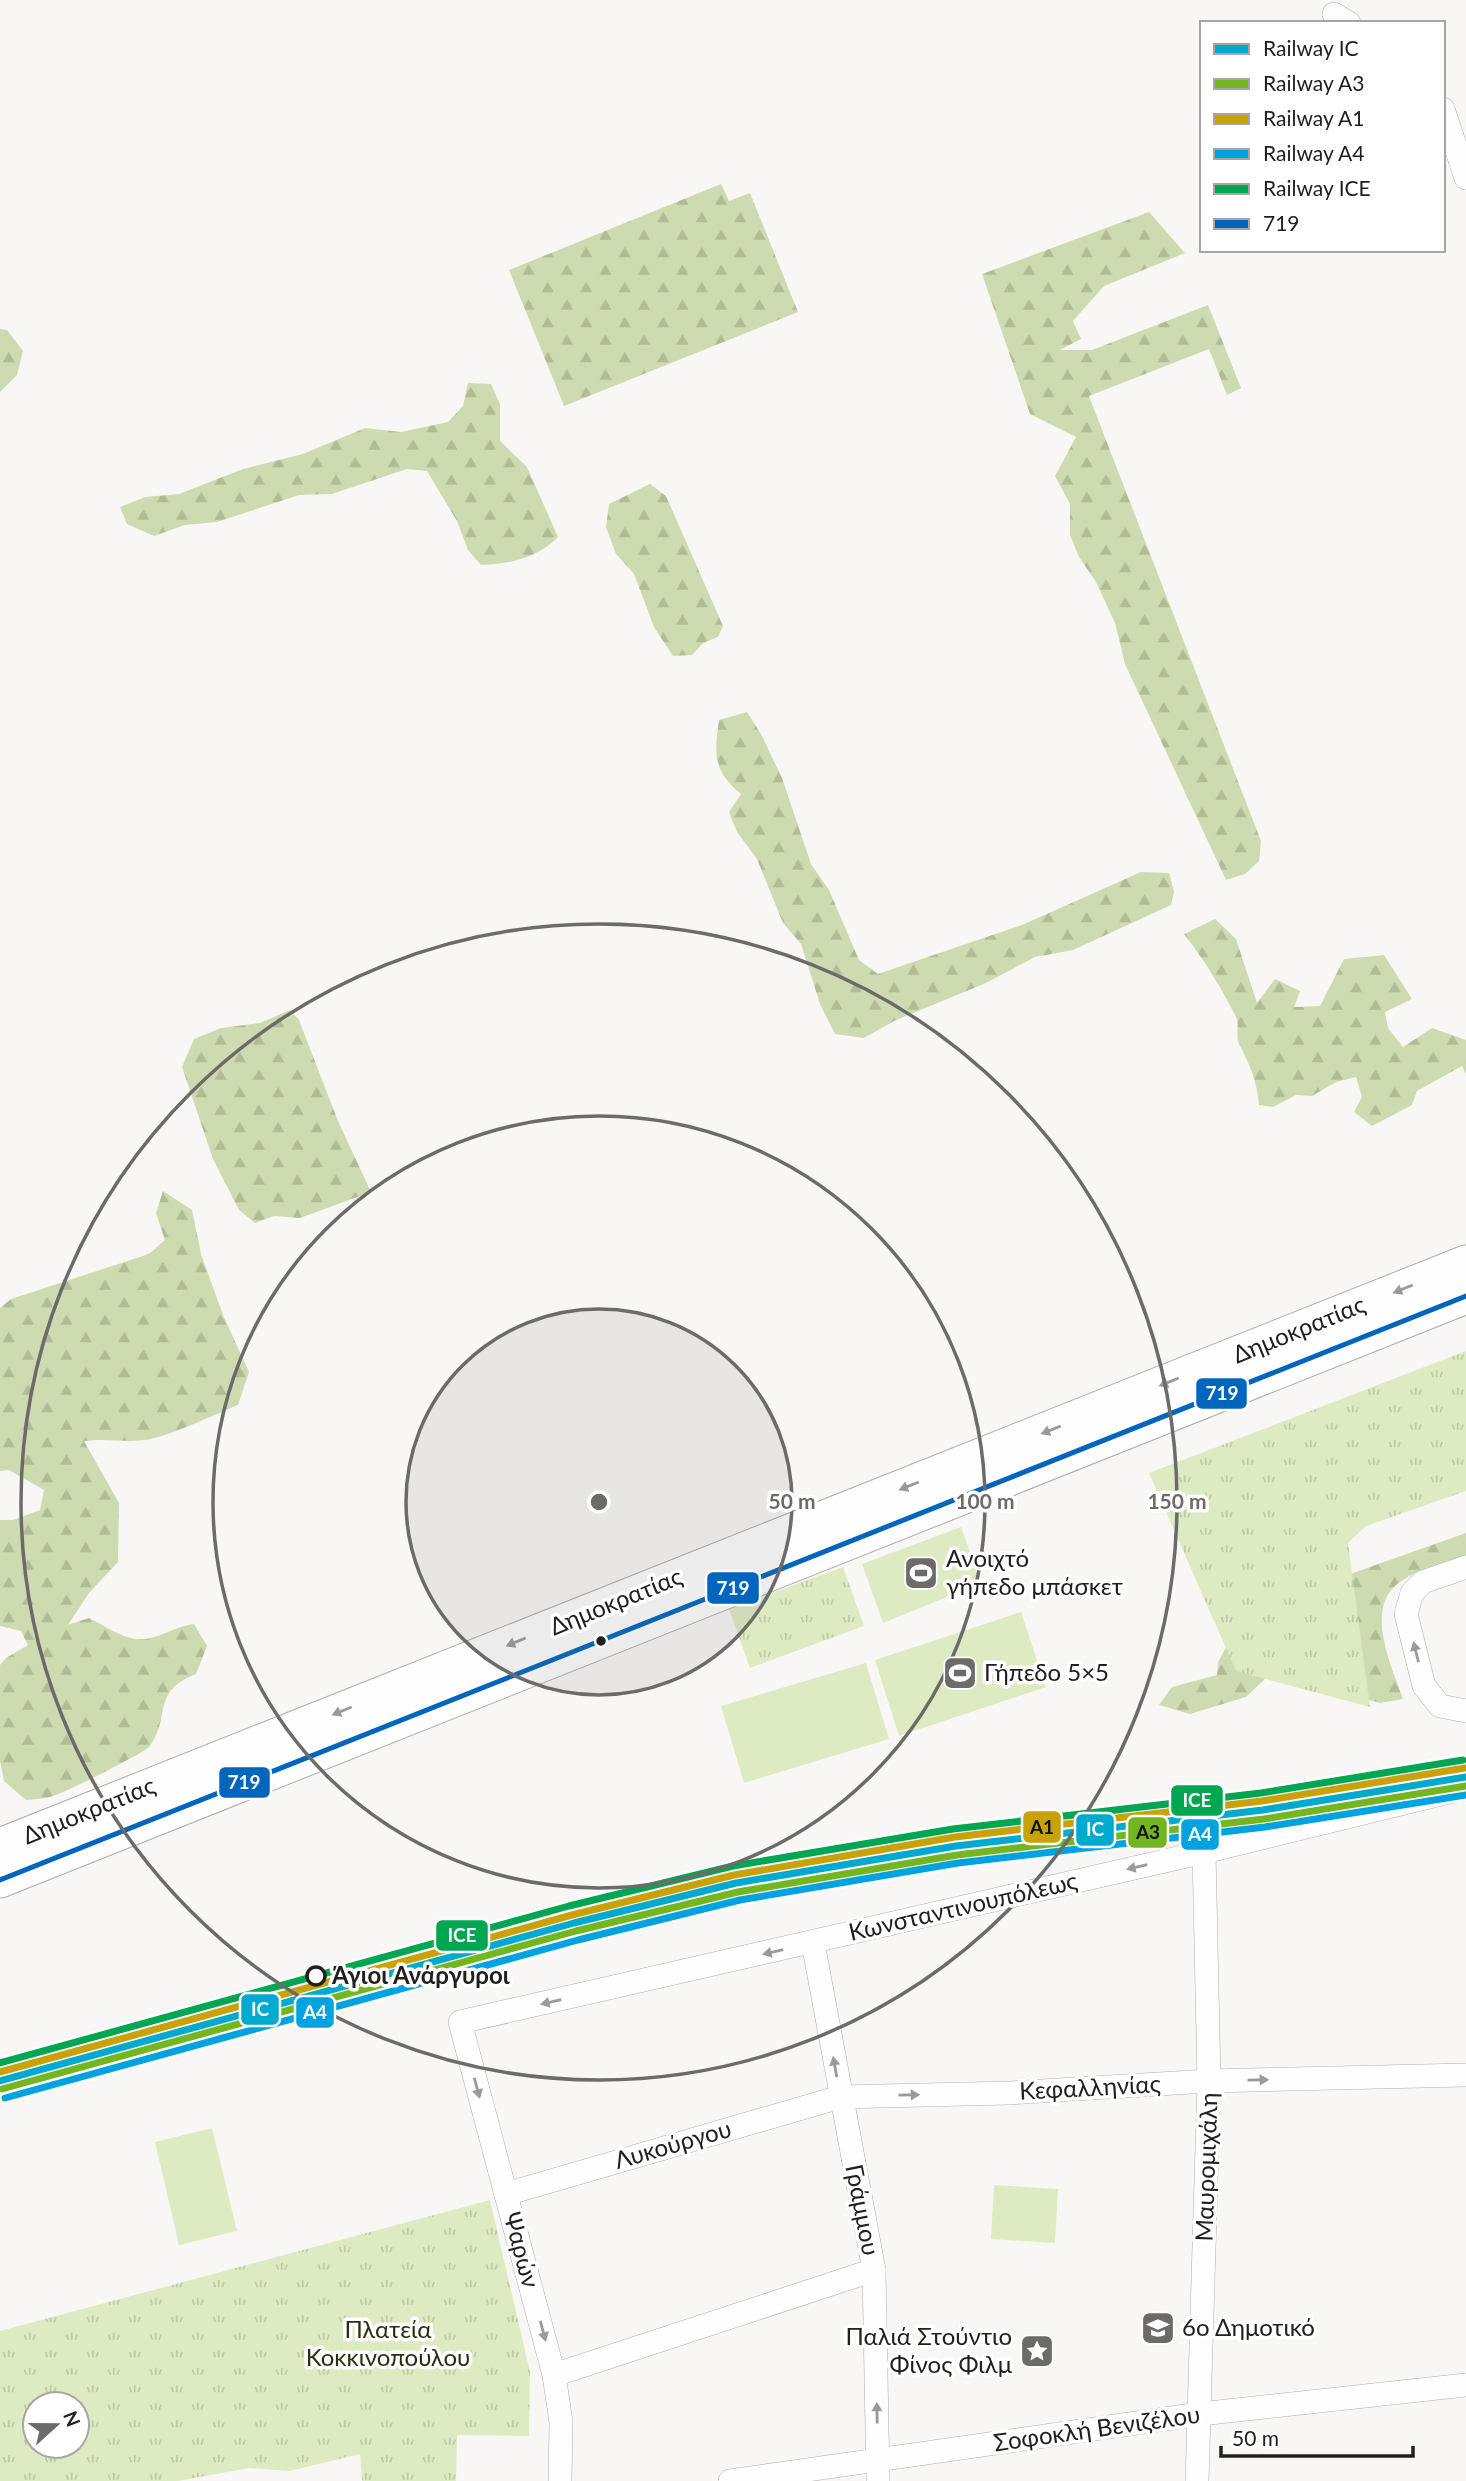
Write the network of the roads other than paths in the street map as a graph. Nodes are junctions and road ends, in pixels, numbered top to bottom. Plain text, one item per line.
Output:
1 (1445, 113) edge
2 (1462, 150) edge
3 (1466, 178) edge
4 (1466, 1263) edge
5 (1466, 1296) edge
6 (1466, 1567) edge
7 (1466, 1711) edge
8 (1466, 1788) edge
9 (0, 1846) edge
10 (1204, 1853) junction
11 (0, 1880) edge
12 (813, 1943) junction
13 (460, 2022) joint
14 (1466, 2076) edge
15 (1209, 2081) junction
16 (840, 2097) junction
17 (506, 2194) junction
18 (874, 2270) junction
19 (554, 2375) junction
20 (1466, 2385) edge
21 (1200, 2414) junction
22 (878, 2471) edge
23 (560, 2481) edge
24 (730, 2481) edge
25 (1197, 2481) edge

1 - 2 street
2 - 3 street
4 -> 9 main road, Δημοκρατίας
5 - 11 main road, Δημοκρατίας
7 -> 6 street
8 - 10 street, Κωνσταντινουπόλεως
10 -> 12 street, Κωνσταντινουπόλεως
10 - 15 street, Μαυρομιχάλη
12 -> 13 street, Κωνσταντινουπόλεως
16 -> 12 street, Γράμμου
13 -> 17 street, Ψαρών
15 -> 14 street, Κεφαλληνίας
16 -> 15 street, Κεφαλληνίας
15 - 21 street, Μαυρομιχάλη
16 - 17 street, Λυκούργου
16 - 18 street, Γράμμου
17 -> 19 street, Ψαρών
18 - 19 street
22 -> 18 street, Γράμμου
19 - 23 street, Ψαρών
20 - 21 street, Σοφοκλή Βενιζέλου
21 - 22 street, Σοφοκλή Βενιζέλου
21 - 25 street, Μαυρομιχάλη
22 - 24 street, Σοφοκλή Βενιζέλου

